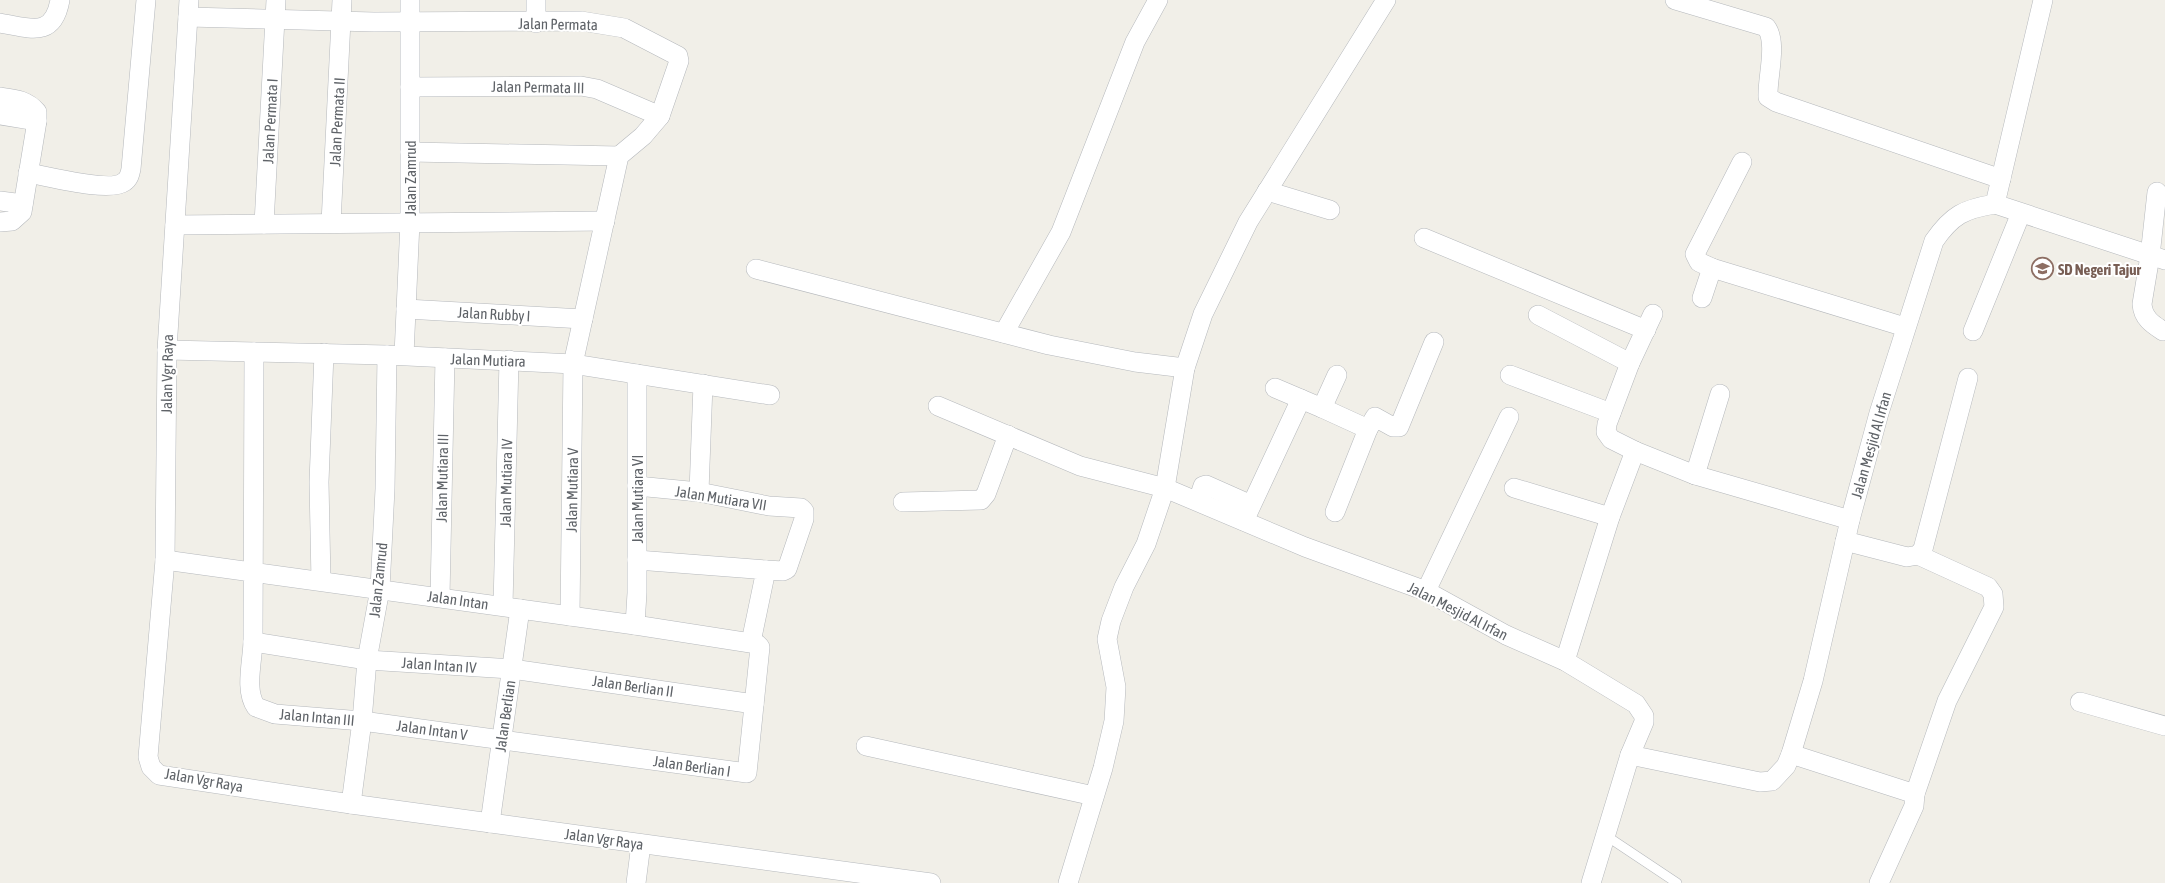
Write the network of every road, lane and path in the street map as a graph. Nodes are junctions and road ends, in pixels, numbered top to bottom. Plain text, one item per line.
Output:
1 (60, 0) edge
2 (146, 0) edge
3 (276, 0) edge
4 (342, 0) edge
5 (410, 0) edge
6 (536, 0) edge
7 (1158, 0) edge
8 (1386, 0) edge
9 (1675, 0) edge
10 (2043, 0) edge
11 (188, 8) edge
12 (276, 19) junction
13 (342, 21) junction
14 (410, 22) junction
15 (0, 23) edge
16 (536, 23) junction
17 (410, 87) junction
18 (0, 97) edge
19 (0, 115) edge
20 (660, 116) junction
21 (37, 121) junction
22 (410, 152) junction
23 (620, 156) junction
24 (1742, 162) dead end
25 (28, 173) junction
26 (2001, 180) junction
27 (1267, 191) junction
28 (2157, 192) dead end
29 (0, 201) edge
30 (23, 204) junction
31 (1995, 204) junction
32 (1330, 210) dead end
33 (2021, 213) junction
34 (0, 222) edge
35 (410, 222) junction
36 (605, 222) junction
37 (331, 223) junction
38 (264, 224) junction
39 (175, 225) junction
40 (1424, 238) dead end
41 (2158, 258) edge
42 (756, 268) dead end
43 (1712, 268) junction
44 (1702, 298) dead end
45 (406, 309) junction
46 (1538, 315) dead end
47 (583, 319) junction
48 (1905, 327) junction
49 (1973, 331) dead end
50 (2163, 331) dead end
51 (1004, 333) junction
52 (1434, 342) dead end
53 (167, 350) junction
54 (254, 352) junction
55 (324, 353) junction
56 (396, 355) junction
57 (445, 358) junction
58 (509, 360) junction
59 (1630, 363) junction
60 (573, 364) junction
61 (1185, 368) junction
62 (637, 374) junction
63 (1337, 375) dead end
64 (1510, 375) dead end
65 (1968, 378) dead end
66 (703, 384) junction
67 (1275, 388) dead end
68 (1720, 394) dead end
69 (770, 395) dead end
70 (1301, 399) junction
71 (938, 406) dead end
72 (1322, 408) junction
73 (1611, 413) junction
74 (1509, 417) dead end
75 (1368, 429) junction
76 (1008, 435) junction
77 (1634, 451) junction
78 (1695, 475) junction
79 (637, 486) junction
80 (1164, 488) junction
81 (1514, 488) dead end
82 (699, 492) junction
83 (903, 502) dead end
84 (1248, 512) junction
85 (1335, 512) dead end
86 (1610, 517) junction
87 (1850, 520) junction
88 (1845, 541) junction
89 (1918, 555) junction
90 (165, 560) junction
91 (637, 560) junction
92 (766, 570) junction
93 (253, 572) junction
94 (321, 581) junction
95 (380, 589) junction
96 (1426, 591) junction
97 (440, 597) junction
98 (512, 607) junction
99 (570, 616) junction
100 (635, 625) junction
101 (253, 642) junction
102 (751, 642) junction
103 (367, 660) junction
104 (1565, 661) junction
105 (512, 669) junction
106 (2080, 702) dead end
107 (754, 704) junction
108 (362, 721) junction
109 (2165, 726) edge
110 (502, 739) junction
111 (866, 746) dead end
112 (1791, 754) junction
113 (1630, 755) junction
114 (1915, 794) junction
115 (1094, 796) junction
116 (351, 804) junction
117 (490, 823) junction
118 (1604, 835) junction
119 (641, 844) junction
120 (636, 883) edge
121 (931, 883) edge
122 (1068, 883) edge
123 (1591, 883) edge
124 (1677, 883) edge
125 (1878, 883) edge

1 - 15 street
2 - 25 street
3 - 12 street, Jalan Permata I
4 - 13 street, Jalan Permata II
5 - 14 street, Jalan Zamrud
6 - 16 street
7 - 51 street
8 - 27 street
9 - 26 street
10 - 26 street
11 - 12 street, Jalan Permata
11 - 39 street, Jalan Vgr Raya
12 - 13 street, Jalan Permata
12 - 38 street, Jalan Permata I
13 - 14 street, Jalan Permata
13 - 37 street, Jalan Permata II
14 - 16 street, Jalan Permata
14 - 17 street, Jalan Zamrud
16 - 20 street, Jalan Permata
17 - 20 street, Jalan Permata III
17 - 22 street, Jalan Zamrud
18 - 21 street
19 - 21 street
20 - 23 street, Jalan Permata
21 - 25 street
22 - 23 street
22 - 35 street, Jalan Zamrud
23 - 36 street
24 - 43 street
25 - 30 street
26 - 31 street
27 - 32 street
27 - 61 street
28 - 41 street
29 - 30 street
30 - 34 street
31 - 33 street
31 - 48 street, Jalan Mesjid Al Irfan
33 - 41 street
33 - 49 street
35 - 36 street
35 - 37 street
35 - 45 street, Jalan Zamrud
36 - 47 street
37 - 38 street
38 - 39 street
39 - 53 street, Jalan Vgr Raya
40 - 59 street
41 - 50 street
42 - 51 street
43 - 44 street
43 - 48 street
45 - 47 street, Jalan Rubby I
45 - 56 street, Jalan Zamrud
46 - 59 street
47 - 60 street
48 - 87 street, Jalan Mesjid Al Irfan
51 - 61 street
52 - 75 street
53 - 54 street, Jalan Mutiara
53 - 90 street, Jalan Vgr Raya
54 - 55 street, Jalan Mutiara
54 - 93 street
55 - 56 street, Jalan Mutiara
55 - 94 street
56 - 57 street, Jalan Mutiara
56 - 95 street, Jalan Zamrud
57 - 58 street, Jalan Mutiara
57 - 97 street, Jalan Mutiara III
58 - 60 street, Jalan Mutiara
58 - 98 street, Jalan Mutiara IV
59 - 73 street
60 - 62 street, Jalan Mutiara
60 - 99 street, Jalan Mutiara V
61 - 80 street
62 - 66 street, Jalan Mutiara
62 - 79 street, Jalan Mutiara VI
63 - 72 street
64 - 73 street
65 - 89 street
66 - 69 street, Jalan Mutiara
66 - 82 street
67 - 70 street
68 - 78 street
70 - 72 street
70 - 84 street
71 - 76 street, Jalan Mesjid Al Irfan
72 - 75 street
73 - 77 street
74 - 96 street
75 - 85 street
76 - 80 street, Jalan Mesjid Al Irfan
76 - 83 street
77 - 78 street
77 - 86 street
78 - 87 street
79 - 82 street, Jalan Mutiara VII
79 - 91 street, Jalan Mutiara VI
80 - 84 street, Jalan Mesjid Al Irfan
80 - 115 street
81 - 86 street
82 - 92 street, Jalan Mutiara VII
84 - 96 street, Jalan Mesjid Al Irfan
86 - 104 street
87 - 88 street, Jalan Mesjid Al Irfan
88 - 89 street
88 - 112 street, Jalan Mesjid Al Irfan
89 - 114 street
90 - 93 street, Jalan Intan
90 - 116 street, Jalan Vgr Raya
91 - 92 street
91 - 100 street, Jalan Mutiara VI
92 - 102 street
93 - 94 street, Jalan Intan
93 - 101 street
94 - 95 street, Jalan Intan
95 - 97 street, Jalan Intan
95 - 103 street, Jalan Zamrud
96 - 104 street, Jalan Mesjid Al Irfan
97 - 98 street, Jalan Intan
98 - 99 street, Jalan Intan
98 - 105 street, Jalan Berlian
99 - 100 street, Jalan Intan
100 - 102 street, Jalan Intan
101 - 103 street, Jalan Intan IV
101 - 108 street, Jalan Intan III
102 - 107 street, Jalan Berlian I
103 - 105 street, Jalan Intan IV
103 - 108 street, Jalan Zamrud
104 - 113 street, Jalan Mesjid Al Irfan
105 - 107 street, Jalan Berlian II
105 - 110 street, Jalan Berlian
106 - 109 street
107 - 110 street, Jalan Berlian I
108 - 110 street, Jalan Intan V
108 - 116 street, Jalan Zamrud
110 - 117 street, Jalan Berlian
111 - 115 street
112 - 113 street, Jalan Mesjid Al Irfan
112 - 114 street
113 - 118 street, Jalan Mesjid Al Irfan
114 - 125 street
115 - 122 street
116 - 117 street, Jalan Vgr Raya
117 - 119 street, Jalan Vgr Raya
118 - 123 street, Jalan Mesjid Al Irfan
118 - 124 lane
119 - 120 street
119 - 121 street, Jalan Vgr Raya

